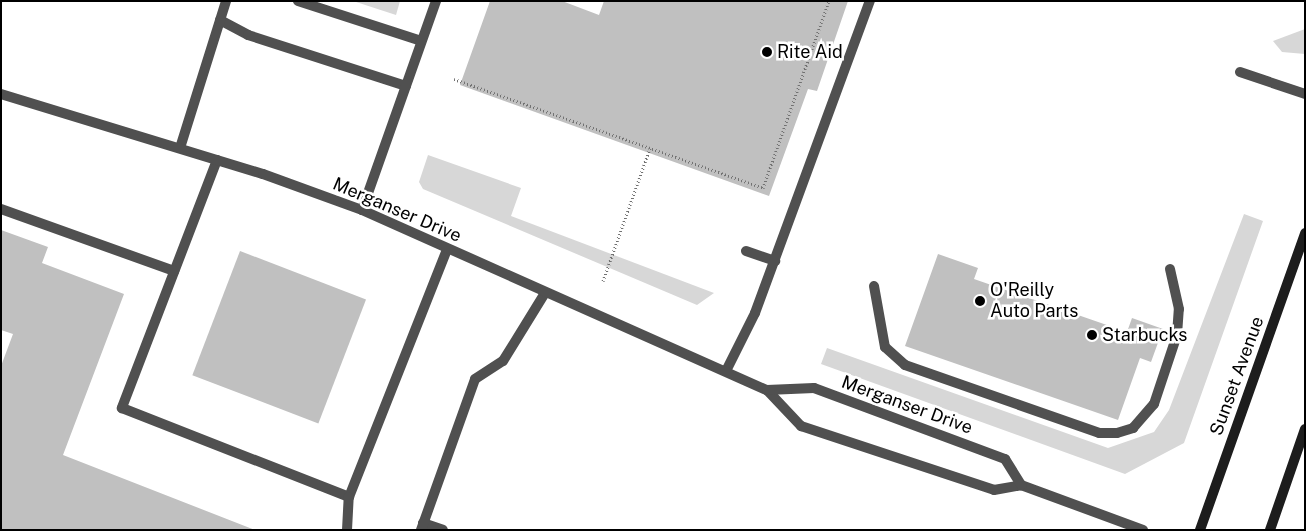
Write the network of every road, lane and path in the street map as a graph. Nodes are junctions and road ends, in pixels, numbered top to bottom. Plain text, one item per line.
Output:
1 (226, 1) edge
2 (298, 1) edge
3 (436, 1) edge
4 (829, 1) edge
5 (870, 1) edge
6 (220, 20) junction
7 (422, 41) junction
8 (1240, 72) dead end
9 (454, 79) dead end
10 (406, 86) junction
11 (1, 94) edge
12 (1305, 94) edge
13 (180, 148) junction
14 (650, 148) junction
15 (217, 160) junction
16 (1, 209) edge
17 (362, 210) junction
18 (1305, 233) edge
19 (447, 249) junction
20 (746, 251) dead end
21 (775, 261) junction
22 (1170, 269) dead end
23 (174, 271) junction
24 (603, 281) dead end
25 (874, 286) dead end
26 (545, 293) junction
27 (726, 371) junction
28 (767, 390) junction
29 (1305, 429) edge
30 (1021, 485) junction
31 (349, 497) junction
32 (422, 526) edge
33 (347, 530) edge
34 (443, 530) edge
35 (1143, 530) edge
36 (1200, 530) edge
37 (1270, 530) edge

1 - 6 street
2 - 7 street
3 - 7 street
4 - 14 path
5 - 21 street
6 - 10 street
6 - 13 street
7 - 10 street
8 - 12 street
9 - 14 path
10 - 17 street
11 - 13 street, Merganser Drive
13 - 15 street, Merganser Drive
14 - 24 path
15 - 17 street, Merganser Drive
15 - 23 street
16 - 23 street
17 - 19 street, Merganser Drive
18 - 36 main road, Sunset Avenue
19 - 26 street, Merganser Drive
19 - 31 street
20 - 21 street
21 - 27 street
22 - 25 street
23 - 31 street
26 - 27 street, Merganser Drive
26 - 32 street
27 - 28 street, Merganser Drive
28 - 30 street, Merganser Drive
28 - 30 street, Merganser Drive
29 - 37 main road
30 - 35 street
31 - 33 street
32 - 34 street

